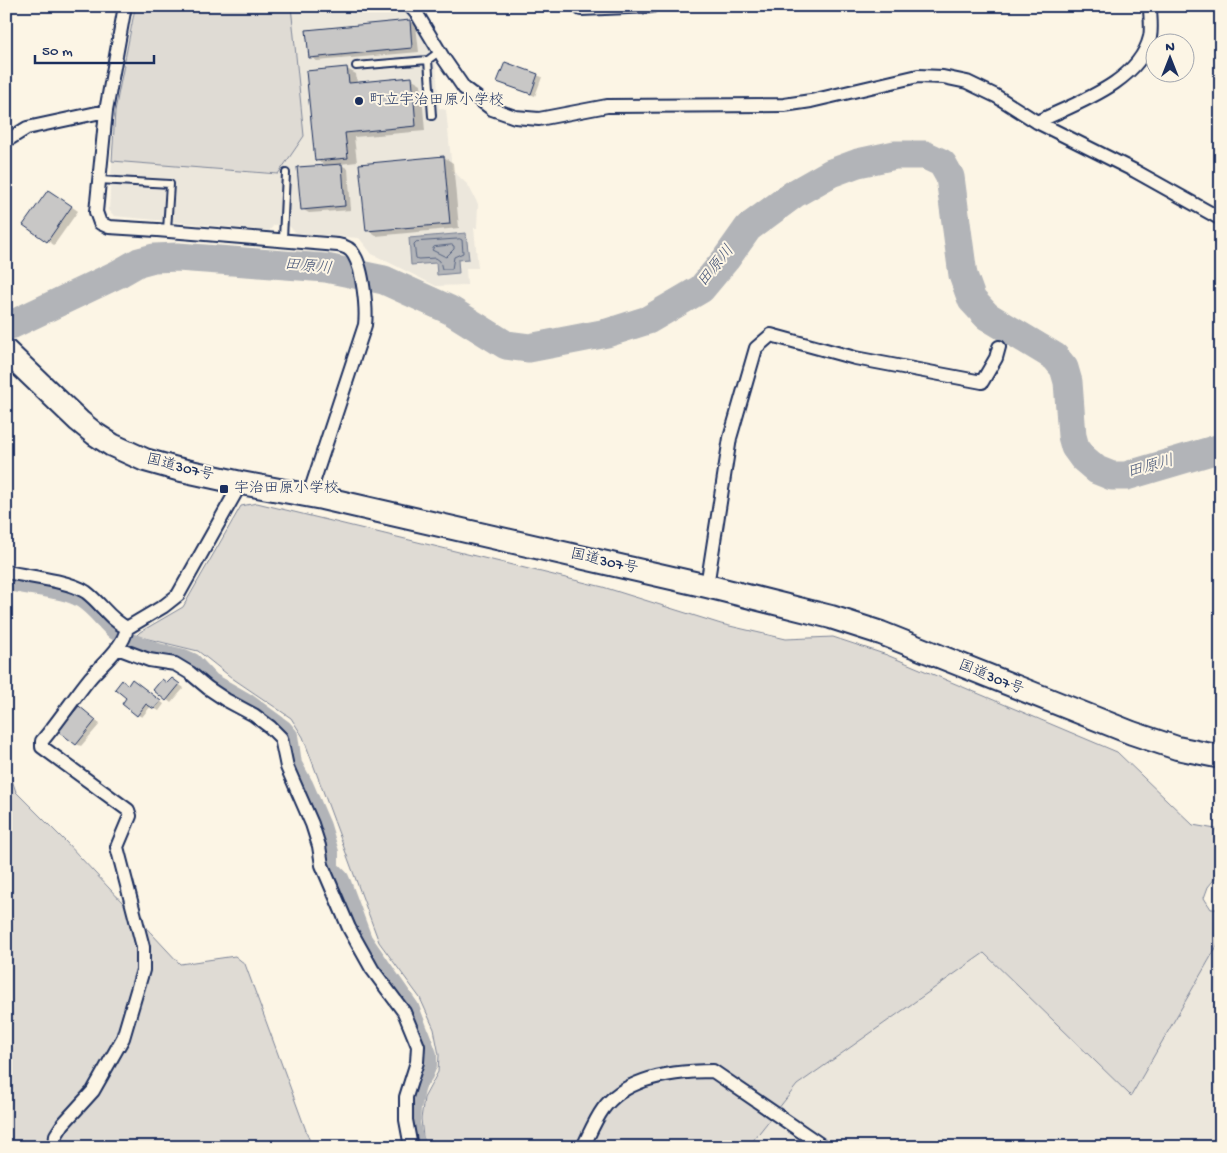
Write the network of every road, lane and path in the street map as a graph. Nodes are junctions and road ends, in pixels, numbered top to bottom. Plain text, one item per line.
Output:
1 (125, 6) edge
2 (410, 6) edge
3 (652, 6) edge
4 (1150, 6) edge
5 (581, 9) dead end
6 (440, 51) junction
7 (428, 60) junction
8 (356, 66) dead end
9 (106, 111) junction
10 (432, 116) dead end
11 (1037, 122) junction
12 (6, 141) edge
13 (286, 173) dead end
14 (99, 180) junction
15 (1221, 219) edge
16 (167, 230) junction
17 (283, 239) junction
18 (999, 346) dead end
19 (6, 351) edge
20 (241, 483) junction
21 (308, 494) junction
22 (6, 572) edge
23 (707, 586) junction
24 (127, 628) junction
25 (117, 648) junction
26 (1221, 757) edge
27 (55, 1147) edge
28 (411, 1147) edge
29 (583, 1147) edge
30 (824, 1147) edge

1 - 9 street
2 - 6 street
3 - 5 street
4 - 11 street
6 - 7 lane
6 - 11 street
7 - 8 lane
7 - 10 lane
9 - 12 street
9 - 14 street
11 - 15 street
13 - 17 lane
14 - 16 street
14 - 16 lane
16 - 17 street
17 - 21 street
18 - 23 street
19 - 20 highway, 国道307号
20 - 21 highway, 国道307号
20 - 24 street
21 - 23 highway, 国道307号
22 - 24 street
23 - 26 highway, 国道307号
24 - 25 street
25 - 27 street
25 - 28 street
29 - 30 street

